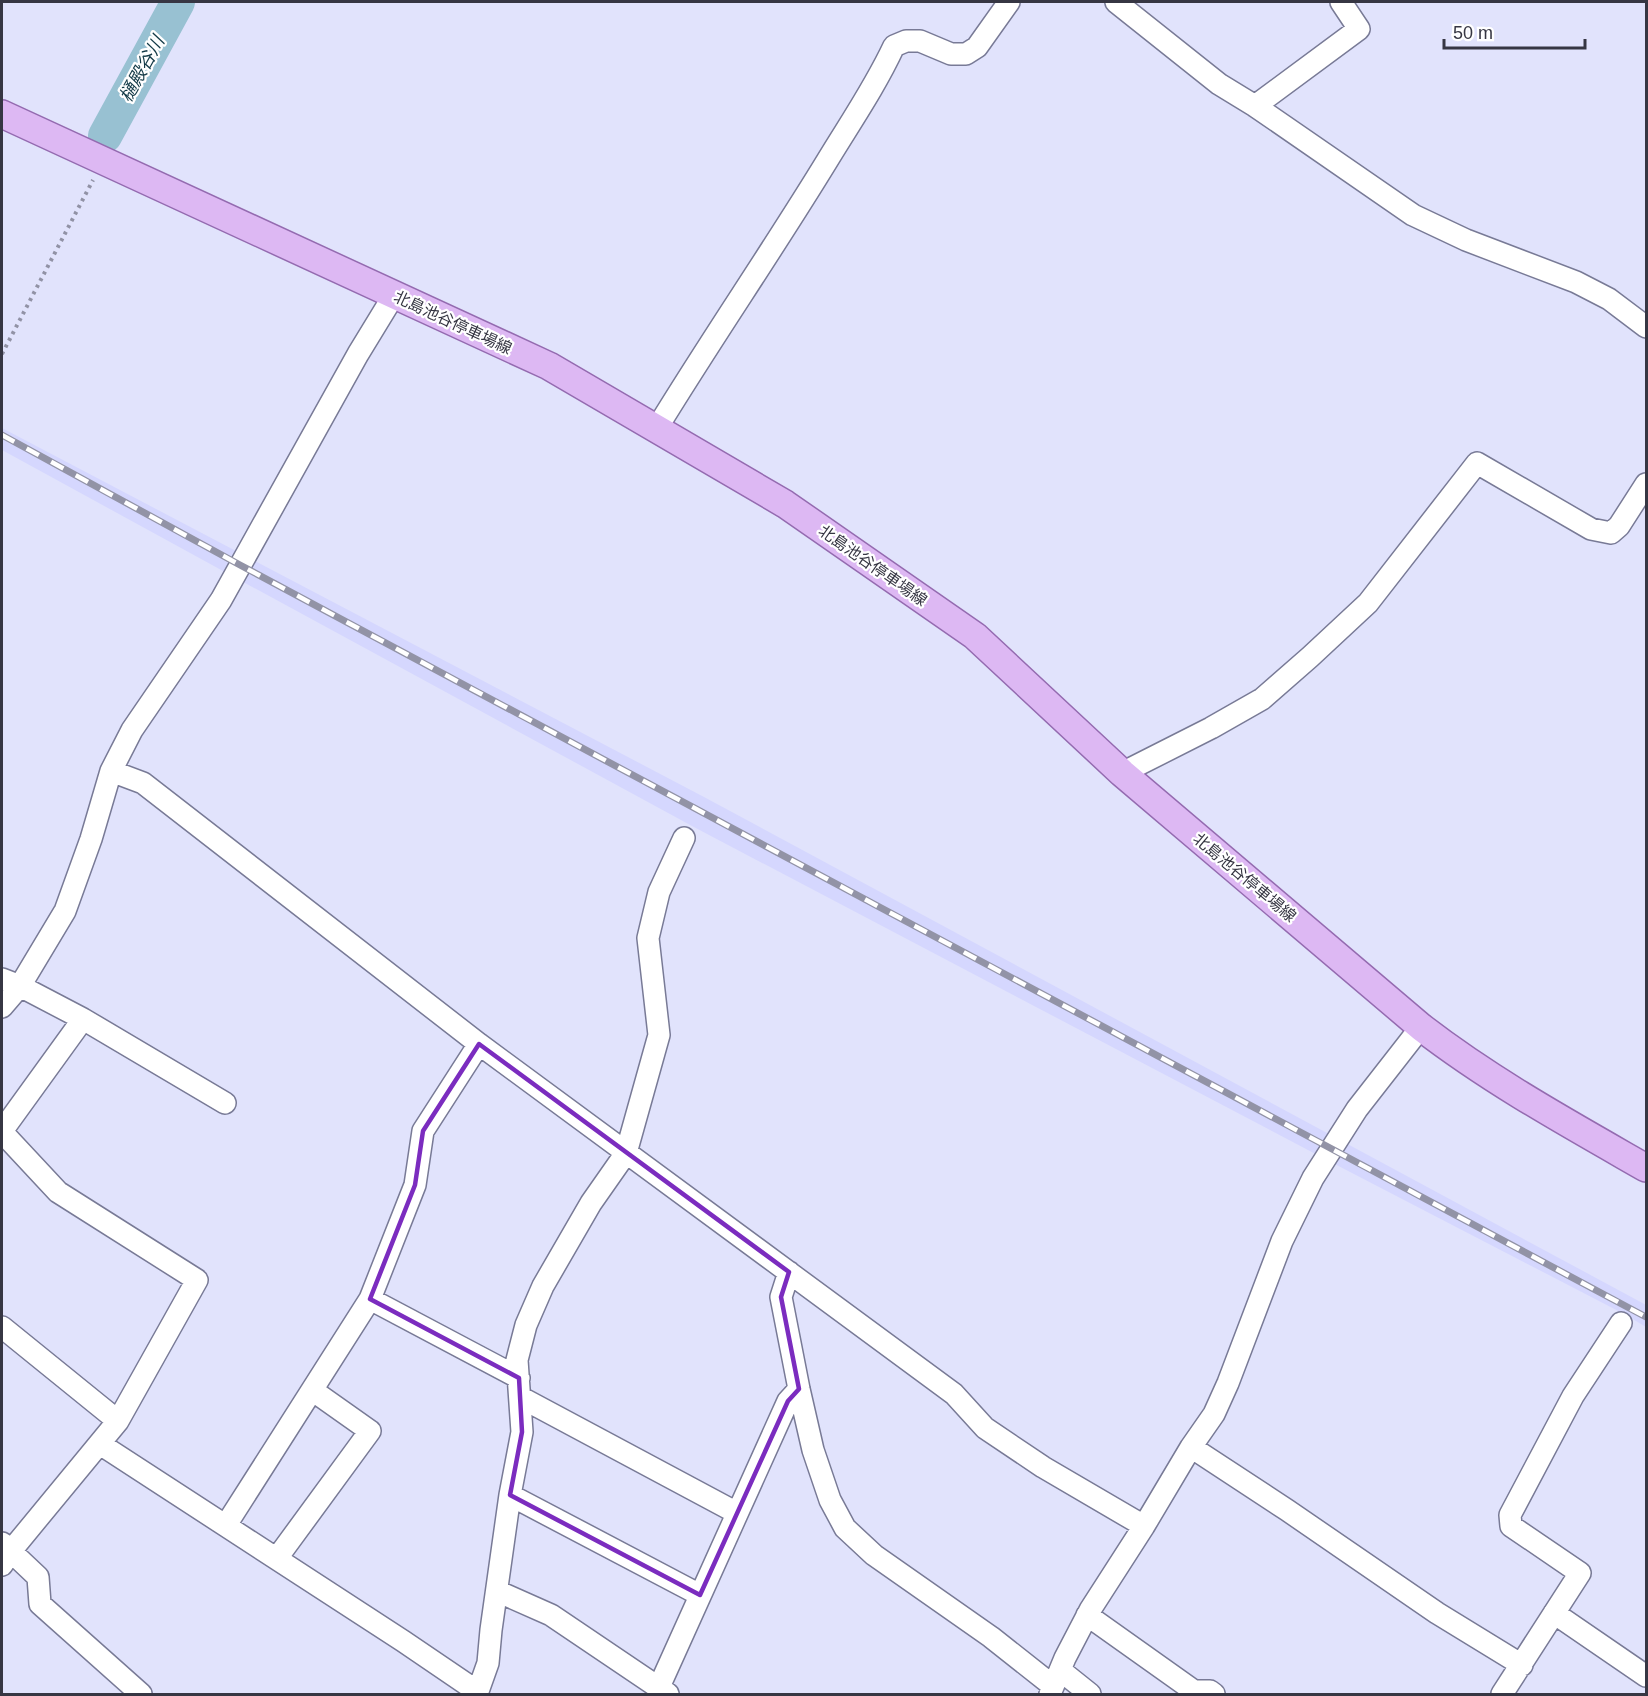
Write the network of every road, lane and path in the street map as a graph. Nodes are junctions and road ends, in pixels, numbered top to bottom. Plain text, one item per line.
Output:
1 (1009, 2) edge
2 (1116, 2) edge
3 (1341, 2) edge
4 (1255, 106) junction
5 (2, 114) edge
6 (103, 161) junction
7 (394, 295) junction
8 (1647, 327) edge
9 (2, 354) edge
10 (657, 428) junction
11 (1647, 484) edge
12 (111, 771) junction
13 (1122, 773) junction
14 (684, 838) dead end
15 (11, 982) edge
16 (2, 1007) edge
17 (83, 1019) junction
18 (1421, 1027) junction
19 (479, 1044) junction
20 (225, 1103) dead end
21 (2, 1132) edge
22 (626, 1153) junction
23 (1647, 1168) edge
24 (789, 1272) junction
25 (370, 1299) junction
26 (1621, 1323) dead end
27 (2, 1327) edge
28 (519, 1387) junction
29 (799, 1389) junction
30 (312, 1390) junction
31 (118, 1421) junction
32 (100, 1444) junction
33 (1191, 1447) junction
34 (510, 1495) junction
35 (737, 1513) junction
36 (226, 1525) junction
37 (1144, 1526) junction
38 (4, 1553) edge
39 (277, 1558) junction
40 (497, 1591) junction
41 (700, 1595) junction
42 (1554, 1613) junction
43 (1088, 1615) junction
44 (1522, 1665) junction
45 (1647, 1676) edge
46 (1054, 1684) edge
47 (664, 1691) edge
48 (478, 1693) edge
49 (141, 1695) edge
50 (1090, 1695) edge
51 (1214, 1695) edge
52 (1502, 1695) edge

1 - 10 street
2 - 4 street
3 - 4 street
4 - 8 street
5 - 6 main road, 北島池谷停車場線
6 - 7 main road, 北島池谷停車場線
6 - 9 path
7 - 10 main road, 北島池谷停車場線
7 - 12 street
10 - 13 main road, 北島池谷停車場線
11 - 13 street
12 - 15 street
12 - 19 street
13 - 18 main road, 北島池谷停車場線
14 - 22 street
15 - 16 street
15 - 17 street
17 - 20 street
17 - 21 street
18 - 23 main road, 北島池谷停車場線
18 - 33 street
19 - 22 street
19 - 25 street
21 - 31 street
22 - 24 street
22 - 28 street
24 - 29 street
24 - 37 street
25 - 28 street
25 - 30 street
26 - 42 street
27 - 31 street
28 - 34 street
28 - 35 street
29 - 35 street
29 - 46 street
30 - 36 street
30 - 39 street
31 - 32 street
32 - 36 street
32 - 38 street
33 - 37 street
33 - 44 street
34 - 40 street
34 - 41 street
35 - 41 street
36 - 39 street
37 - 43 street
38 - 49 street
39 - 48 street
40 - 47 street
40 - 48 street
41 - 47 street
42 - 44 street
42 - 45 street
43 - 46 street
43 - 51 street
44 - 52 street
46 - 50 street

